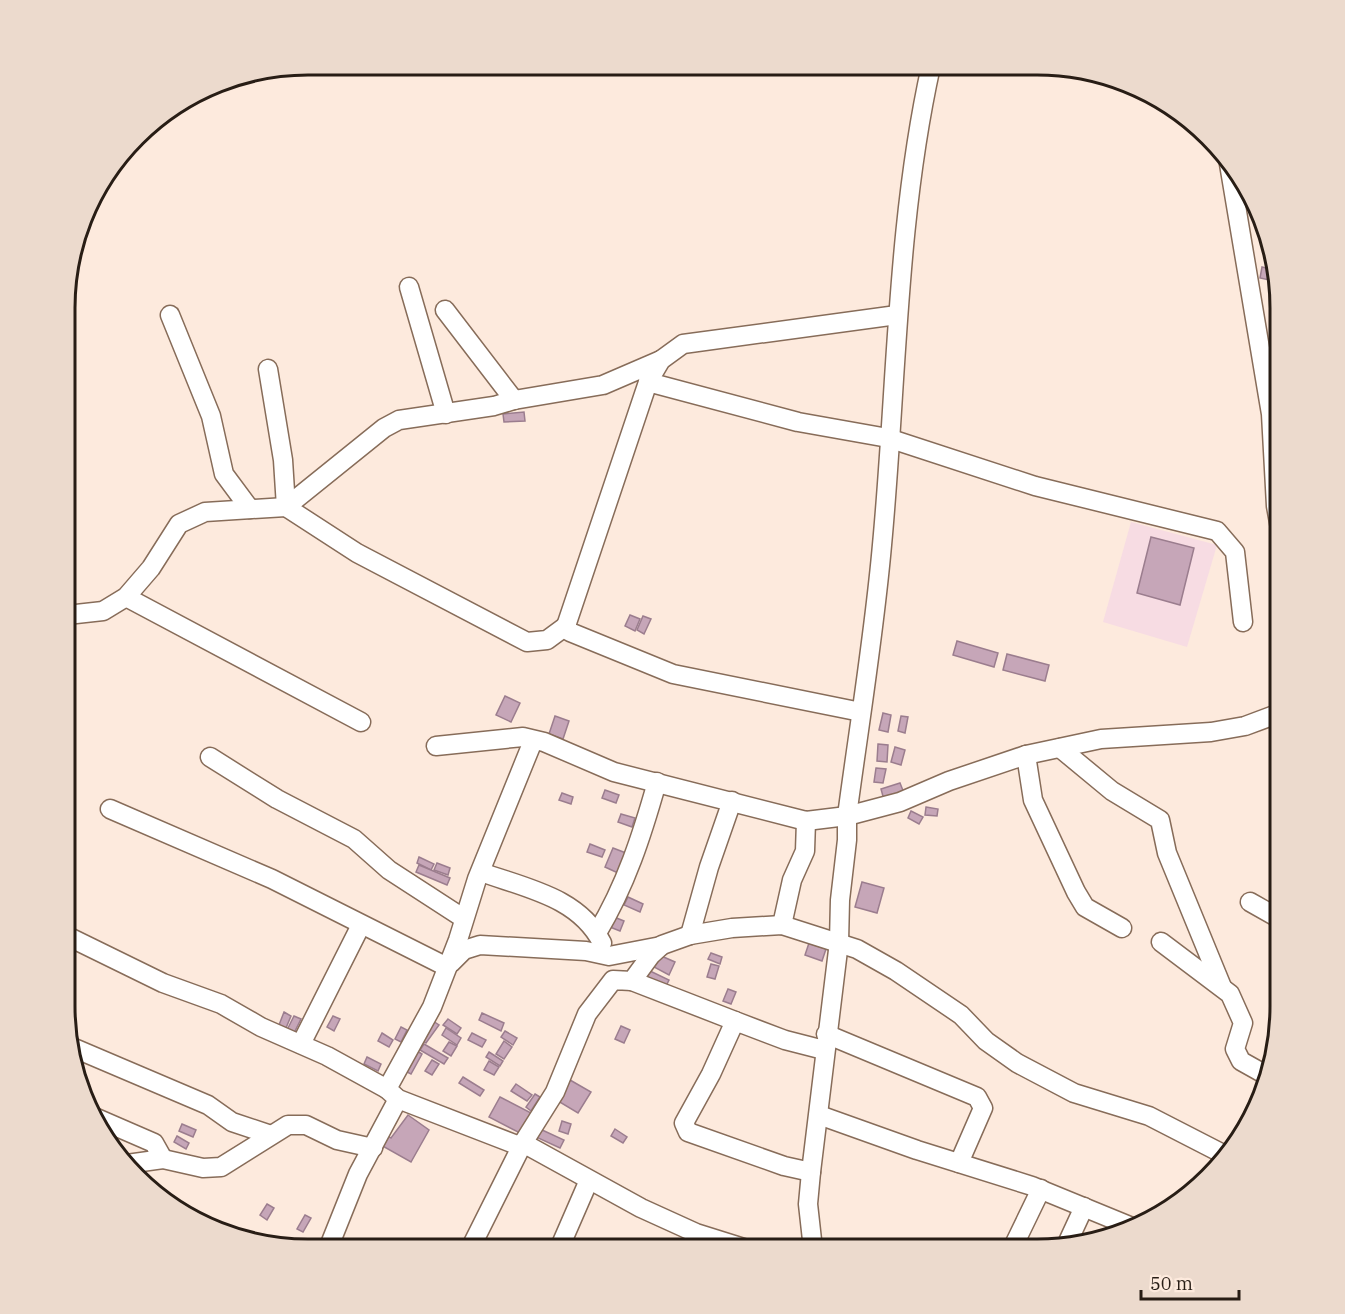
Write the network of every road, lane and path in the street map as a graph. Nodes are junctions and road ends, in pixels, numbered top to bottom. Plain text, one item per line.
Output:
1 (929, 75) edge
2 (1231, 179) edge
3 (409, 287) dead end
4 (445, 310) dead end
5 (170, 315) dead end
6 (897, 315) junction
7 (661, 360) junction
8 (268, 369) dead end
9 (648, 382) junction
10 (514, 400) junction
11 (1270, 408) edge
12 (446, 414) junction
13 (888, 438) junction
14 (286, 507) junction
15 (250, 508) junction
16 (126, 597) junction
17 (75, 614) edge
18 (1243, 622) dead end
19 (566, 626) junction
20 (861, 712) junction
21 (1270, 717) edge
22 (361, 722) dead end
23 (533, 741) junction
24 (436, 746) dead end
25 (1060, 748) junction
26 (1026, 755) junction
27 (210, 757) dead end
28 (657, 782) junction
29 (732, 801) junction
30 (110, 809) dead end
31 (847, 816) junction
32 (806, 821) junction
33 (481, 872) junction
34 (1250, 902) dead end
35 (1270, 913) edge
36 (463, 918) junction
37 (782, 925) junction
38 (361, 926) junction
39 (1122, 928) dead end
40 (597, 933) junction
41 (690, 935) junction
42 (75, 940) edge
43 (839, 942) junction
44 (1161, 942) dead end
45 (662, 945) junction
46 (609, 956) junction
47 (447, 967) junction
48 (632, 981) junction
49 (1222, 987) junction
50 (735, 1021) junction
51 (825, 1042) junction
52 (301, 1044) junction
53 (79, 1050) edge
54 (1260, 1072) edge
55 (393, 1094) junction
56 (819, 1115) junction
57 (106, 1122) edge
58 (271, 1135) junction
59 (523, 1145) junction
60 (373, 1148) junction
61 (1219, 1152) edge
62 (163, 1159) junction
63 (136, 1163) edge
64 (959, 1163) junction
65 (811, 1172) junction
66 (589, 1180) junction
67 (1041, 1189) junction
68 (1084, 1207) junction
69 (1122, 1223) edge
70 (1070, 1237) edge
71 (332, 1239) edge
72 (474, 1239) edge
73 (563, 1239) edge
74 (715, 1239) edge
75 (812, 1239) edge
76 (1017, 1239) edge

1 - 6 street
2 - 11 street
3 - 12 street
4 - 10 street
5 - 15 street
6 - 7 street
6 - 13 street
7 - 9 street
7 - 10 street
8 - 14 street
9 - 13 street
9 - 19 street
10 - 12 street
12 - 14 street
13 - 18 street
13 - 20 street
14 - 15 street
14 - 19 street
15 - 16 street
16 - 17 street
16 - 22 street
19 - 20 street
20 - 31 street
21 - 25 street
23 - 24 street
23 - 28 street
23 - 33 street
25 - 26 street
25 - 49 street
26 - 31 street
26 - 39 street
27 - 36 street
28 - 29 street
28 - 40 street
29 - 32 street
29 - 41 street
30 - 38 street
31 - 32 street
31 - 43 street
32 - 37 street
33 - 36 street
33 - 40 street
34 - 35 street
36 - 47 street
37 - 41 street
37 - 43 street
38 - 47 street
38 - 52 street
40 - 46 street
41 - 45 street
42 - 52 street
43 - 51 street
43 - 61 street
44 - 49 street
45 - 46 street
45 - 48 street
46 - 47 street
47 - 55 street
48 - 50 street
48 - 59 street
49 - 54 street
50 - 51 street
50 - 65 street
51 - 56 street
51 - 64 street
52 - 55 street
53 - 58 street
55 - 59 street
55 - 60 street
56 - 64 street
56 - 65 street
57 - 62 street
58 - 60 street
58 - 62 street
59 - 66 street
59 - 72 street
60 - 71 street
62 - 63 street
64 - 67 street
65 - 75 street
66 - 73 street
66 - 74 street
67 - 68 street
67 - 76 street
68 - 69 street
68 - 70 street

